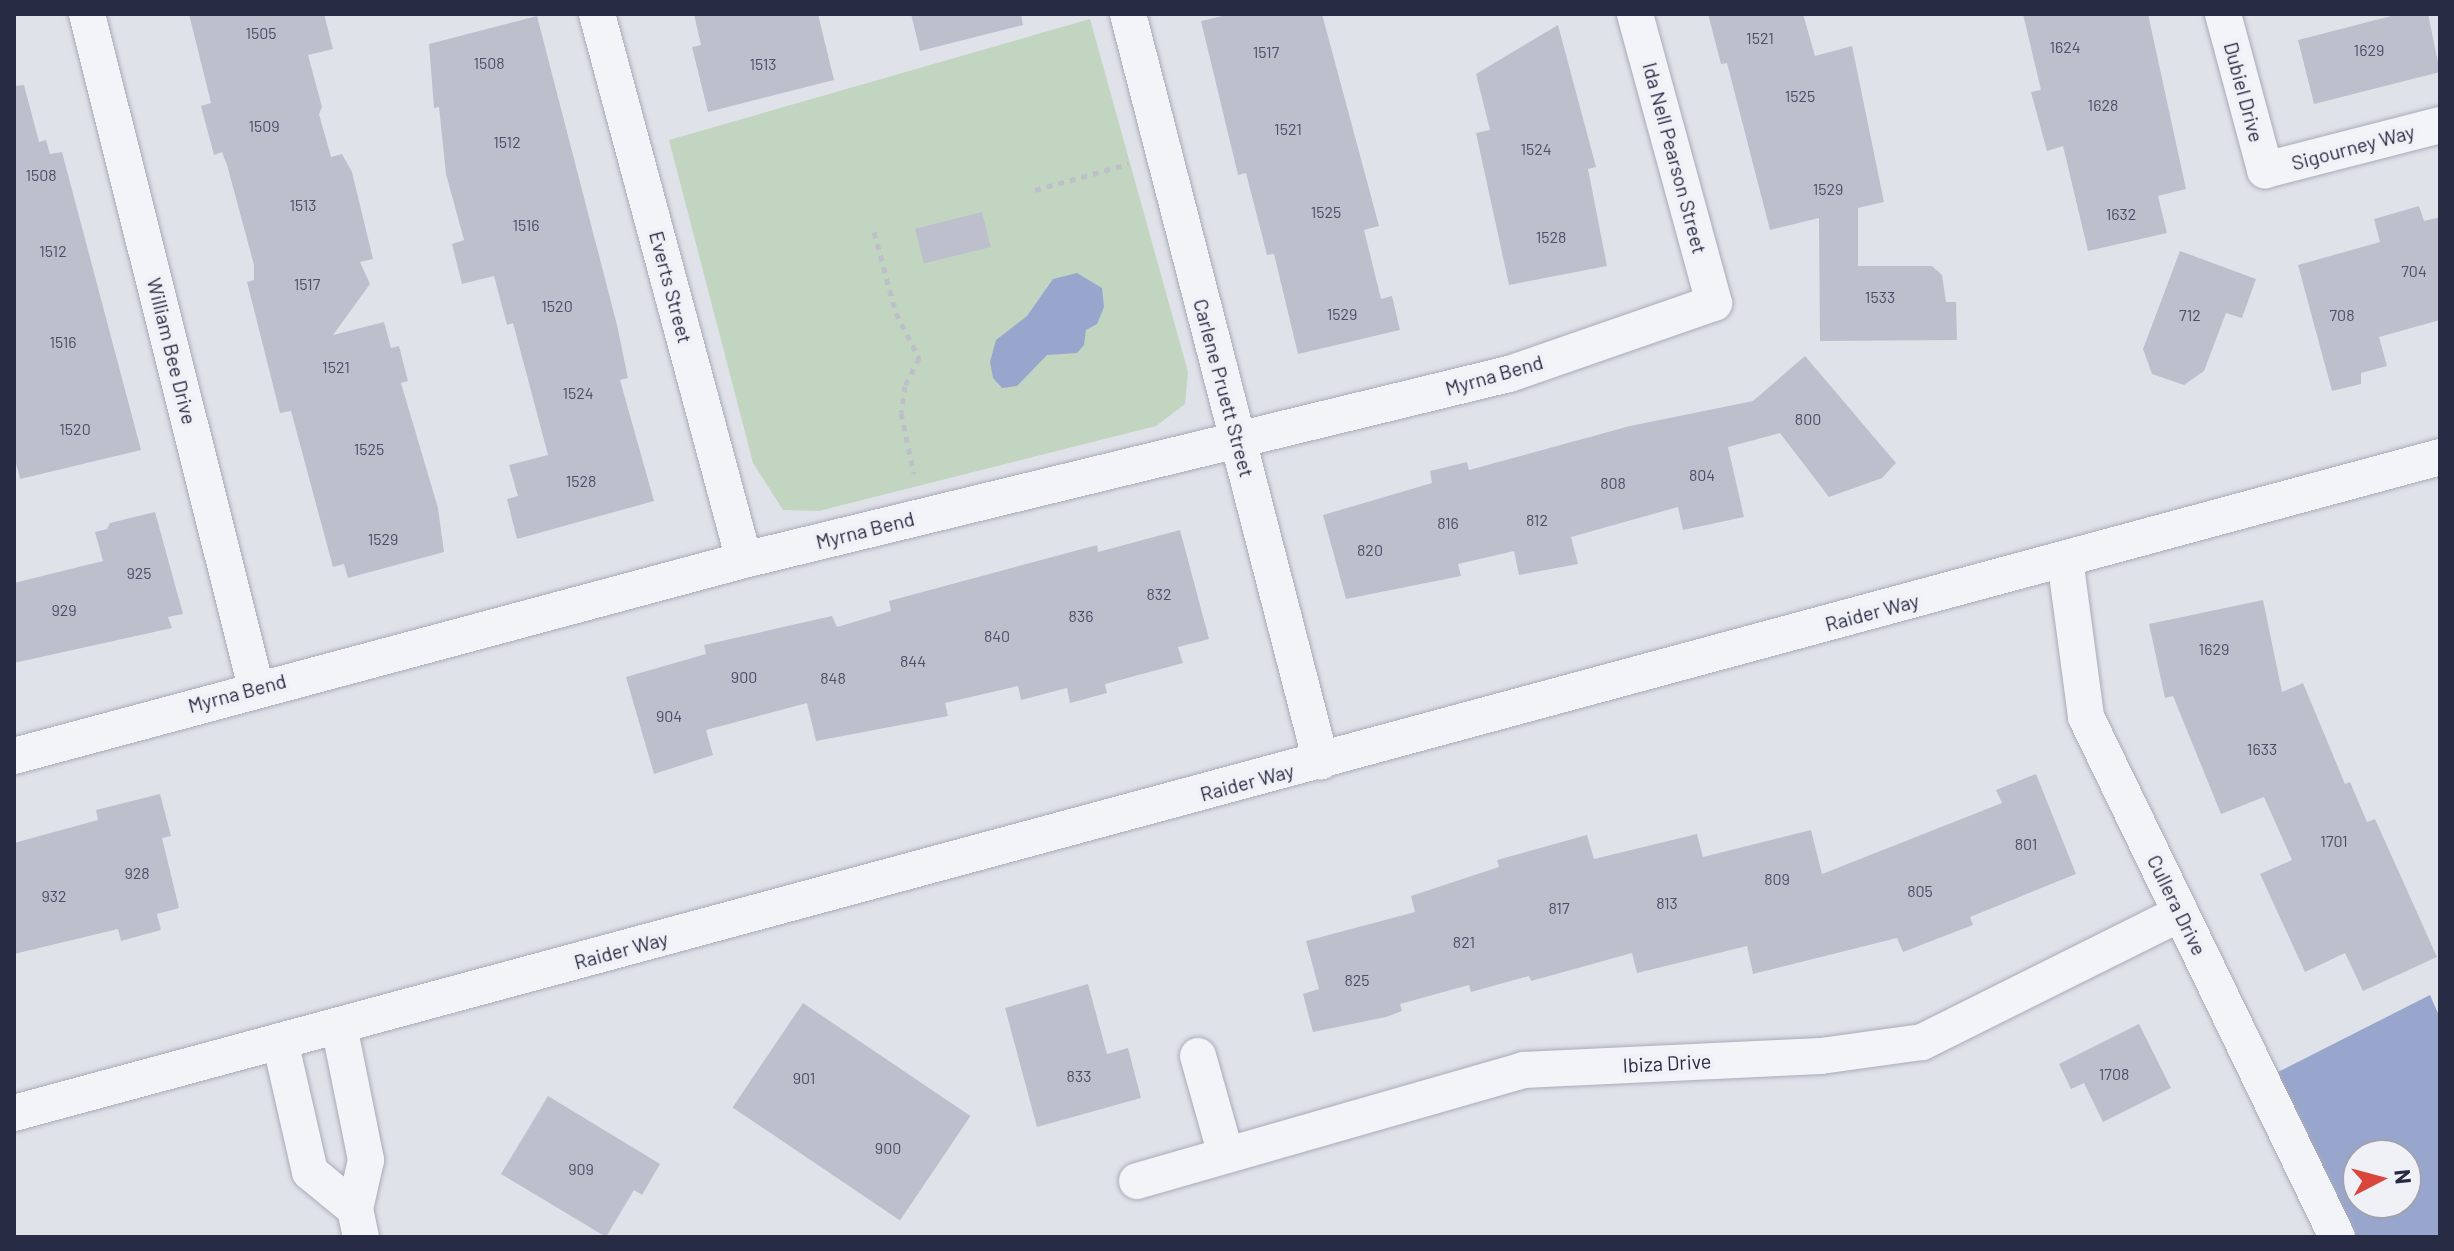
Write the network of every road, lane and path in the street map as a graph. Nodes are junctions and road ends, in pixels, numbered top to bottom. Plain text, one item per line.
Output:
1 (87, 14) edge
2 (597, 14) edge
3 (1128, 14) edge
4 (1635, 14) edge
5 (2223, 14) edge
6 (2440, 125) edge
7 (1128, 164) dead end
8 (2265, 170) joint
9 (1035, 190) dead end
10 (874, 232) dead end
11 (1714, 303) joint
12 (1237, 439) junction
13 (2440, 457) edge
14 (914, 474) dead end
15 (2065, 559) junction
16 (744, 560) junction
17 (256, 688) junction
18 (14, 756) edge
19 (1321, 762) junction
20 (2181, 913) junction
21 (339, 1026) junction
22 (280, 1041) junction
23 (1198, 1056) dead end
24 (51, 1100) junction
25 (14, 1113) edge
26 (14, 1135) edge
27 (1226, 1155) junction
28 (1137, 1181) dead end
29 (358, 1223) edge
30 (2337, 1237) edge

1 - 17 street, William Bee Drive
2 - 16 street, Everts Street
3 - 12 street, Carlene Pruett Street
4 - 11 street, Ida Nell Pearson Street
5 - 8 street, Dubiel Drive
6 - 8 street, Sigourney Way
7 - 9 path
10 - 14 path
11 - 12 street, Myrna Bend
12 - 16 street, Myrna Bend
12 - 19 street, Carlene Pruett Street
13 - 15 street, Raider Way
15 - 19 street, Raider Way
15 - 20 street, Cullera Drive
16 - 17 street, Myrna Bend
17 - 18 street, Myrna Bend
19 - 21 street, Raider Way
20 - 27 street, Ibiza Drive
20 - 30 street, Cullera Drive
21 - 22 street, Raider Way
21 - 29 street
22 - 24 street, Raider Way
22 - 29 street
23 - 27 street
24 - 25 street, Raider Way
24 - 26 street, Raider Way
27 - 28 street, Ibiza Drive

